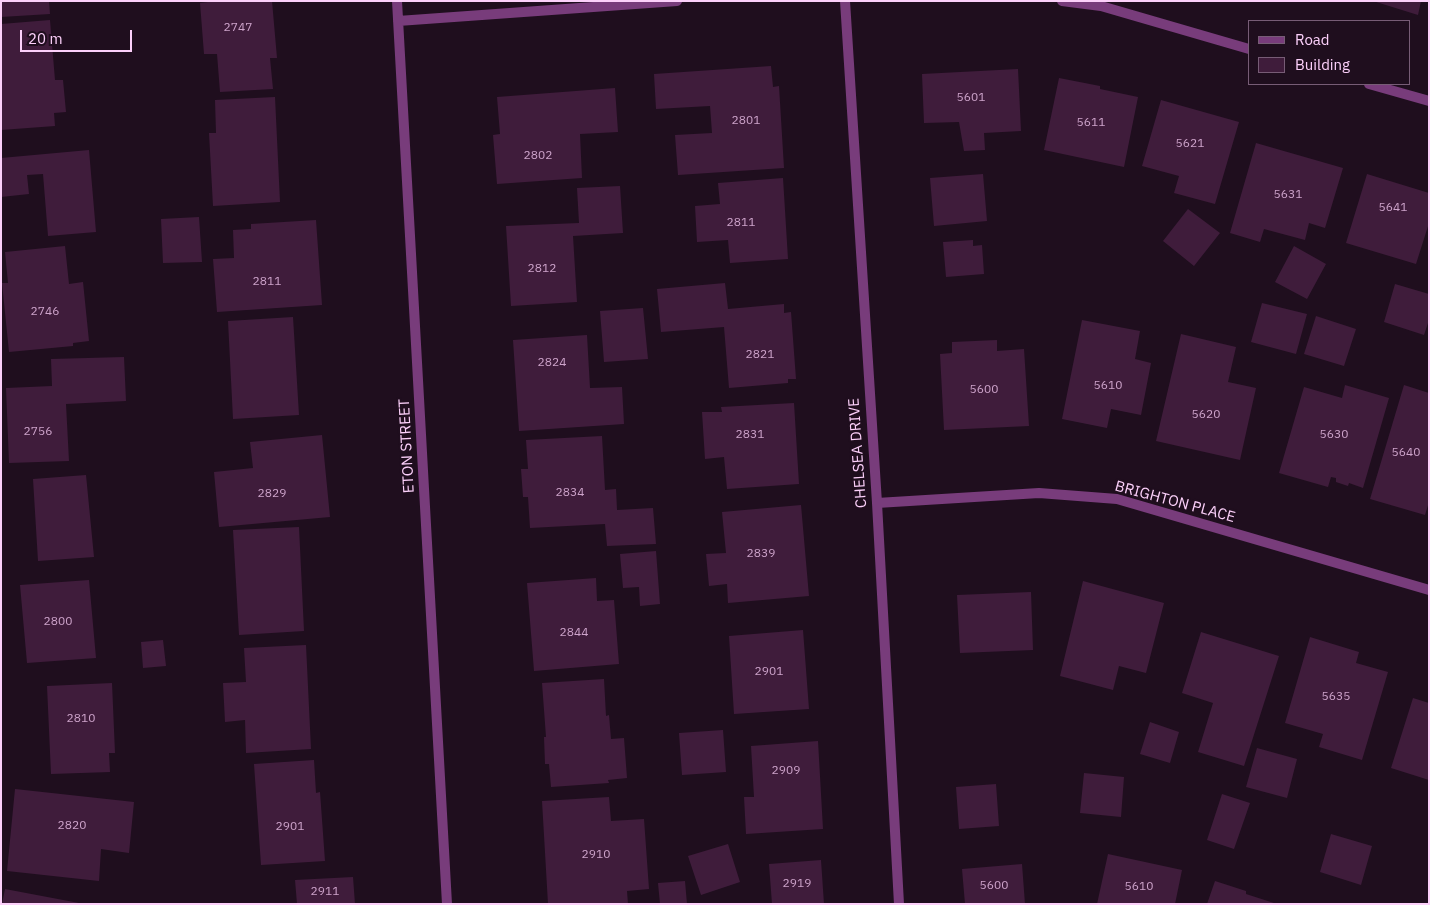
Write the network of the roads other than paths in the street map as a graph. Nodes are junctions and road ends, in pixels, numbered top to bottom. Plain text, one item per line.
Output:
1 (397, 1) edge
2 (677, 1) edge
3 (845, 1) edge
4 (1062, 1) edge
5 (398, 21) junction
6 (1248, 49) edge
7 (1373, 85) edge
8 (1429, 101) edge
9 (877, 503) junction
10 (1429, 590) edge
11 (446, 904) edge
12 (900, 904) edge

1 - 5 street, ETON STREET
2 - 5 street
3 - 9 street, CHELSEA DRIVE
4 - 6 street
5 - 11 street, ETON STREET
7 - 8 street
9 - 10 street, BRIGHTON PLACE
9 - 12 street, CHELSEA DRIVE

